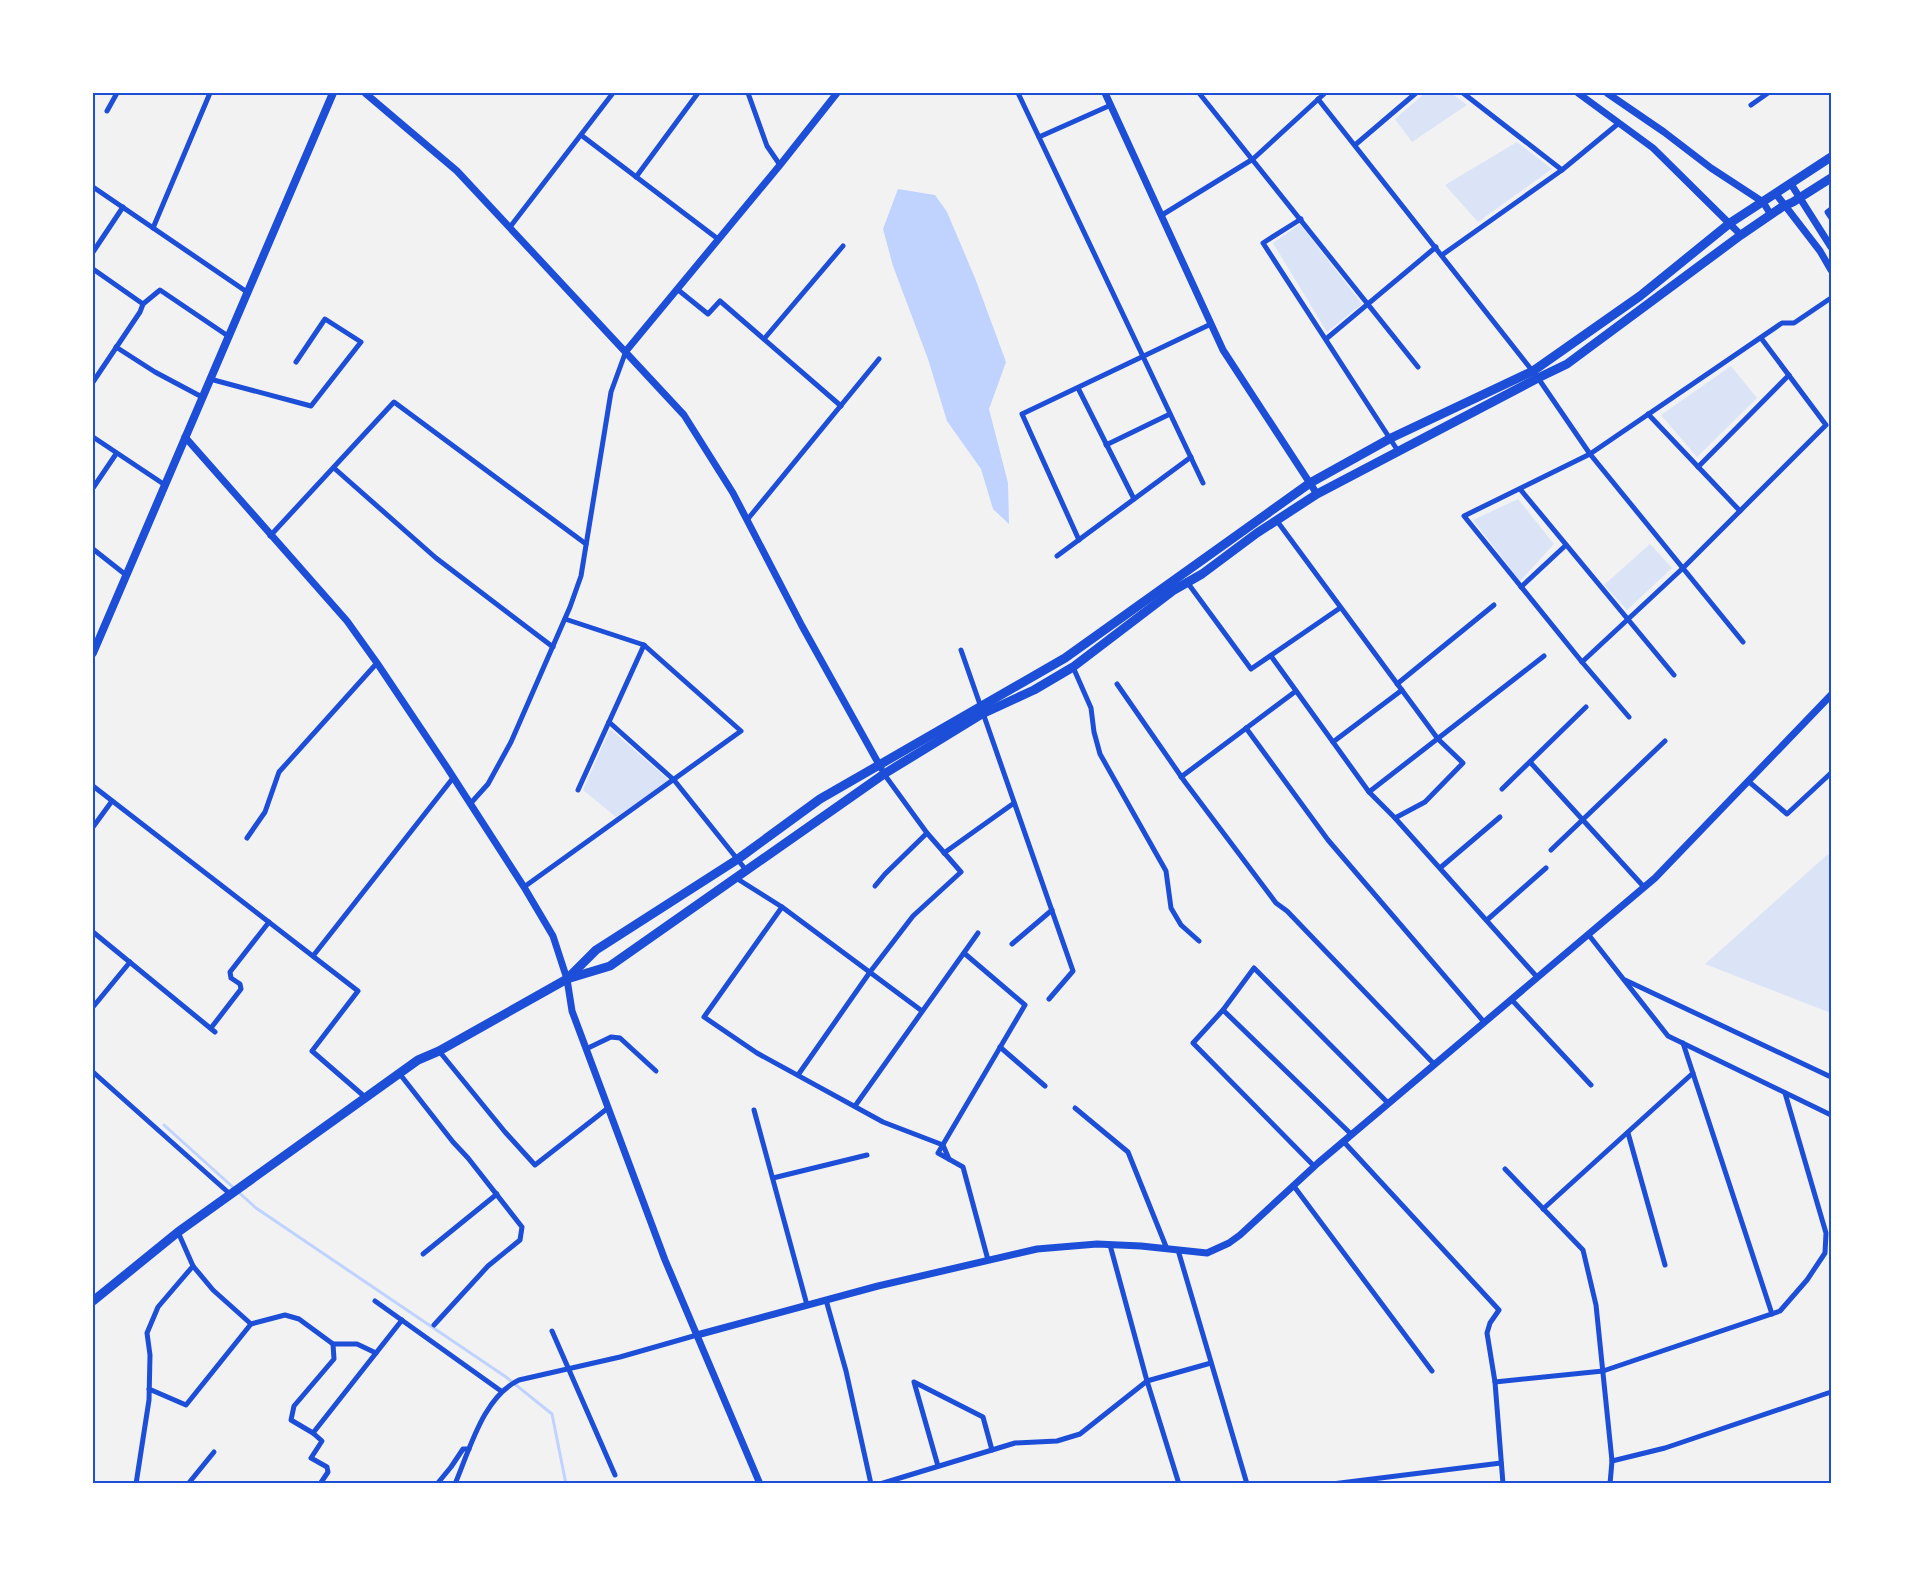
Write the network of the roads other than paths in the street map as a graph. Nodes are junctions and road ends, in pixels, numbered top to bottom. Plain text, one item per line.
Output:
1 (117, 93) edge
2 (210, 93) edge
3 (333, 93) edge
4 (365, 93) edge
5 (613, 93) edge
6 (698, 93) edge
7 (748, 93) edge
8 (837, 93) edge
9 (1018, 93) edge
10 (1105, 93) edge
11 (1325, 93) edge
12 (1416, 93) edge
13 (1463, 93) edge
14 (1578, 93) edge
15 (1606, 93) edge
16 (1768, 93) edge
17 (1202, 94) edge
18 (1318, 99) junction
19 (1111, 105) junction
20 (1751, 105) dead end
21 (107, 111) dead end
22 (1619, 123) junction
23 (581, 135) junction
24 (1039, 137) junction
25 (1355, 145) junction
26 (1831, 157) edge
27 (1254, 159) junction
28 (780, 165) junction
29 (1562, 170) junction
30 (636, 177) junction
31 (1831, 178) edge
32 (1791, 184) junction
33 (93, 187) edge
34 (1776, 194) junction
35 (1800, 198) junction
36 (1763, 202) junction
37 (123, 207) junction
38 (1786, 207) junction
39 (1831, 209) edge
40 (1162, 215) junction
41 (1771, 215) junction
42 (1831, 218) edge
43 (1301, 219) junction
44 (1730, 223) junction
45 (510, 227) junction
46 (153, 228) junction
47 (1741, 236) junction
48 (718, 239) junction
49 (843, 246) dead end
50 (1436, 247) junction
51 (1831, 247) edge
52 (93, 252) edge
53 (1442, 255) junction
54 (93, 269) edge
55 (1831, 270) edge
56 (677, 289) junction
57 (247, 292) junction
58 (1831, 298) edge
59 (142, 304) junction
60 (1369, 305) junction
61 (1212, 324) junction
62 (228, 336) junction
63 (1761, 338) junction
64 (764, 339) junction
65 (1326, 339) junction
66 (116, 347) junction
67 (626, 351) junction
68 (1143, 357) junction
69 (879, 359) dead end
70 (296, 362) dead end
71 (1418, 366) dead end
72 (1535, 374) junction
73 (1789, 375) junction
74 (210, 379) junction
75 (93, 382) edge
76 (1078, 388) junction
77 (202, 397) junction
78 (841, 406) junction
79 (1170, 414) junction
80 (1648, 414) junction
81 (93, 437) edge
82 (185, 437) junction
83 (1390, 438) junction
84 (1107, 444) junction
85 (1398, 451) junction
86 (116, 454) junction
87 (1590, 454) junction
88 (1191, 458) junction
89 (1698, 467) junction
90 (334, 468) junction
91 (1203, 483) dead end
92 (1310, 483) junction
93 (165, 485) junction
94 (93, 488) edge
95 (1520, 489) junction
96 (1317, 494) junction
97 (1134, 499) junction
98 (1740, 511) junction
99 (747, 520) junction
100 (1277, 522) junction
101 (270, 536) junction
102 (1079, 540) junction
103 (586, 544) junction
104 (1566, 545) junction
105 (93, 549) edge
106 (1057, 556) dead end
107 (1683, 568) junction
108 (126, 575) junction
109 (1187, 582) junction
110 (1521, 587) junction
111 (1494, 605) dead end
112 (1341, 608) junction
113 (565, 619) junction
114 (1628, 619) junction
115 (97, 633) edge
116 (1743, 642) dead end
117 (644, 645) junction
118 (553, 647) junction
119 (961, 650) dead end
120 (93, 653) edge
121 (1271, 656) junction
122 (1544, 656) dead end
123 (1582, 662) junction
124 (377, 663) junction
125 (1074, 667) junction
126 (1674, 675) dead end
127 (1117, 684) dead end
128 (1397, 684) junction
129 (1401, 690) junction
130 (1296, 691) junction
131 (1830, 700) edge
132 (1586, 707) dead end
133 (981, 710) junction
134 (1629, 717) dead end
135 (609, 722) junction
136 (1246, 728) junction
137 (1438, 739) junction
138 (1665, 741) dead end
139 (1333, 742) junction
140 (1530, 762) junction
141 (879, 764) junction
142 (1831, 773) edge
143 (884, 774) junction
144 (1181, 777) junction
145 (453, 778) junction
146 (674, 780) junction
147 (1748, 782) junction
148 (93, 786) edge
149 (1502, 789) dead end
150 (578, 790) dead end
151 (1369, 792) junction
152 (112, 801) junction
153 (1014, 803) junction
154 (470, 804) junction
155 (1500, 817) dead end
156 (1395, 818) junction
157 (1582, 819) junction
158 (93, 828) edge
159 (927, 833) junction
160 (247, 838) dead end
161 (1551, 849) dead end
162 (944, 853) junction
163 (738, 859) junction
164 (1440, 868) junction
165 (1546, 868) dead end
166 (746, 870) junction
167 (735, 878) junction
168 (875, 886) dead end
169 (524, 887) junction
170 (1644, 887) junction
171 (782, 907) junction
172 (1052, 910) junction
173 (1487, 920) junction
174 (269, 922) junction
175 (93, 932) edge
176 (978, 933) dead end
177 (1588, 934) junction
178 (1198, 941) dead end
179 (1012, 944) dead end
180 (964, 953) junction
181 (313, 956) junction
182 (130, 962) junction
183 (870, 972) junction
184 (1538, 977) junction
185 (567, 979) junction
186 (1623, 979) junction
187 (1049, 999) dead end
188 (1511, 999) junction
189 (93, 1007) edge
190 (1223, 1010) junction
191 (922, 1011) junction
192 (1484, 1022) junction
193 (1683, 1043) junction
194 (1000, 1047) junction
195 (586, 1049) junction
196 (439, 1052) junction
197 (1434, 1064) junction
198 (656, 1071) dead end
199 (93, 1072) edge
200 (399, 1073) junction
201 (1693, 1074) junction
202 (798, 1075) junction
203 (1831, 1077) edge
204 (1591, 1085) dead end
205 (1045, 1086) dead end
206 (1785, 1093) junction
207 (364, 1097) junction
208 (1388, 1103) junction
209 (855, 1106) junction
210 (608, 1108) junction
211 (1075, 1108) dead end
212 (754, 1110) dead end
213 (1831, 1115) edge
214 (1628, 1133) junction
215 (1351, 1134) junction
216 (1343, 1141) junction
217 (943, 1144) junction
218 (867, 1155) dead end
219 (1314, 1166) junction
220 (1504, 1169) dead end
221 (773, 1178) junction
222 (1293, 1185) junction
223 (234, 1192) junction
224 (496, 1194) junction
225 (1543, 1209) junction
226 (178, 1232) junction
227 (1110, 1245) junction
228 (1167, 1249) junction
229 (1178, 1250) junction
230 (423, 1254) dead end
231 (988, 1260) junction
232 (1665, 1265) dead end
233 (193, 1266) junction
234 (826, 1300) junction
235 (93, 1301) edge
236 (375, 1301) dead end
237 (807, 1305) junction
238 (1772, 1314) junction
239 (402, 1320) junction
240 (251, 1324) junction
241 (434, 1325) dead end
242 (552, 1332) dead end
243 (697, 1335) junction
244 (333, 1344) junction
245 (376, 1353) junction
246 (1211, 1363) junction
247 (569, 1369) junction
248 (1432, 1371) dead end
249 (1603, 1371) junction
250 (1148, 1381) junction
251 (1495, 1382) junction
252 (149, 1389) junction
253 (501, 1391) junction
254 (1831, 1392) edge
255 (314, 1433) junction
256 (469, 1449) junction
257 (992, 1450) junction
258 (214, 1452) dead end
259 (1612, 1461) junction
260 (1501, 1462) junction
261 (938, 1466) junction
262 (615, 1475) dead end
263 (136, 1484) edge
264 (188, 1484) edge
265 (320, 1484) edge
266 (437, 1484) edge
267 (455, 1484) edge
268 (760, 1484) edge
269 (871, 1484) edge
270 (880, 1484) edge
271 (1179, 1484) edge
272 (1247, 1484) edge
273 (1332, 1484) edge
274 (1503, 1484) edge
275 (1610, 1484) edge

1 - 21 street
2 - 46 street
3 - 57 main road
4 - 45 street
5 - 23 street
6 - 30 street
7 - 28 street
8 - 28 street
9 - 24 street
10 - 19 street
11 - 18 street
12 - 25 street
13 - 29 street
14 - 22 street
15 - 36 street
16 - 20 street
17 - 27 street
18 - 25 street
18 - 27 street
19 - 24 street
19 - 40 street
22 - 29 street
22 - 44 street
23 - 30 street
23 - 45 street
24 - 68 street
25 - 50 street
26 - 32 highway
27 - 40 street
27 - 43 street
28 - 48 street
29 - 53 street
30 - 48 street
31 - 35 highway
32 - 34 highway
32 - 35 street
33 - 37 street
34 - 36 highway
34 - 38 street
35 - 38 highway
35 - 51 street
36 - 41 street
36 - 44 highway
37 - 46 street
37 - 52 street
38 - 41 highway
38 - 55 street
39 - 42 street
40 - 61 street
41 - 47 highway
43 - 60 street
43 - 65 street
44 - 47 street
44 - 72 highway
45 - 67 street
46 - 57 street
47 - 72 highway
48 - 56 street
49 - 64 street
50 - 53 street
50 - 60 street
53 - 72 street
54 - 59 street
56 - 64 street
56 - 67 street
57 - 62 main road
58 - 63 street
59 - 62 street
59 - 66 street
60 - 65 street
60 - 71 street
61 - 68 street
61 - 92 street
62 - 74 main road
63 - 73 street
63 - 80 street
64 - 78 street
65 - 83 street
66 - 75 street
66 - 77 street
67 - 99 street
67 - 103 street
68 - 76 street
68 - 79 street
69 - 78 street
70 - 74 street
72 - 83 highway
72 - 85 highway
72 - 87 street
73 - 89 street
73 - 98 street
74 - 77 main road
76 - 84 street
76 - 102 street
77 - 82 main road
78 - 99 street
79 - 84 street
79 - 88 street
80 - 87 street
80 - 89 street
81 - 86 street
82 - 93 main road
82 - 101 street
83 - 85 street
83 - 92 highway
84 - 97 street
85 - 96 highway
86 - 93 street
86 - 94 street
87 - 95 street
87 - 107 street
88 - 91 street
88 - 97 street
89 - 98 street
90 - 101 street
90 - 103 street
90 - 118 street
92 - 96 street
92 - 133 highway
93 - 108 main road
95 - 104 street
95 - 110 street
96 - 100 highway
97 - 102 street
98 - 107 street
99 - 141 street
100 - 109 highway
100 - 112 street
101 - 124 street
102 - 106 street
103 - 113 street
104 - 110 street
104 - 114 street
105 - 108 street
107 - 114 street
107 - 116 street
108 - 115 main road
109 - 121 street
109 - 125 highway
110 - 123 street
111 - 128 street
112 - 121 street
112 - 128 street
113 - 117 street
113 - 118 street
114 - 123 street
114 - 126 street
115 - 120 main road
117 - 135 street
117 - 146 street
118 - 154 street
119 - 133 street
121 - 130 street
122 - 137 street
123 - 134 street
124 - 145 street
124 - 160 street
125 - 133 highway
125 - 178 street
127 - 144 street
128 - 129 street
129 - 137 street
129 - 139 street
130 - 136 street
130 - 139 street
131 - 147 street
132 - 140 street
133 - 141 highway
133 - 143 highway
133 - 153 street
135 - 146 street
135 - 150 street
136 - 144 street
136 - 192 street
137 - 151 street
137 - 156 street
138 - 157 street
139 - 151 street
140 - 149 street
140 - 157 street
141 - 143 street
141 - 163 highway
142 - 147 street
143 - 159 street
143 - 166 highway
144 - 197 street
145 - 154 street
145 - 181 street
146 - 163 street
146 - 169 street
147 - 170 street
148 - 152 street
151 - 156 street
152 - 158 street
152 - 174 street
153 - 162 street
153 - 172 street
154 - 169 street
155 - 164 street
156 - 164 street
157 - 161 street
157 - 170 street
159 - 162 street
159 - 168 street
162 - 183 street
163 - 166 street
163 - 185 highway
164 - 173 street
165 - 173 street
166 - 167 highway
167 - 171 street
167 - 185 highway
169 - 185 street
170 - 177 street
171 - 183 street
171 - 202 street
172 - 179 street
172 - 187 street
173 - 184 street
174 - 181 street
174 - 182 street
175 - 182 street
176 - 180 street
177 - 184 street
177 - 186 street
180 - 191 street
180 - 194 street
181 - 207 street
182 - 189 street
183 - 191 street
183 - 202 street
184 - 188 street
185 - 195 street
185 - 196 highway
186 - 193 street
186 - 203 street
188 - 192 street
188 - 204 street
190 - 208 street
190 - 215 street
190 - 219 street
191 - 209 street
192 - 197 street
193 - 201 street
193 - 206 street
194 - 205 street
194 - 217 street
195 - 198 street
195 - 210 street
196 - 200 highway
196 - 210 street
197 - 208 street
199 - 223 street
200 - 207 highway
200 - 224 street
201 - 214 street
201 - 238 street
202 - 209 street
206 - 213 street
206 - 238 street
207 - 223 highway
208 - 215 street
209 - 217 street
210 - 243 street
211 - 228 street
212 - 221 street
214 - 225 street
214 - 232 street
215 - 216 street
216 - 219 street
216 - 251 street
217 - 231 street
218 - 221 street
219 - 222 street
220 - 225 street
221 - 237 street
222 - 229 street
222 - 248 street
223 - 226 highway
224 - 230 street
224 - 241 street
225 - 249 street
226 - 233 street
226 - 235 highway
227 - 228 street
227 - 231 street
227 - 250 street
228 - 229 street
229 - 246 street
231 - 234 street
233 - 240 street
233 - 252 street
234 - 237 street
234 - 269 street
236 - 239 street
237 - 243 street
238 - 249 street
239 - 245 street
239 - 253 street
240 - 244 street
240 - 252 street
242 - 247 street
243 - 247 street
243 - 268 street
244 - 245 street
244 - 255 street
245 - 255 street
246 - 250 street
246 - 272 street
247 - 253 street
247 - 262 street
249 - 251 street
249 - 259 street
250 - 257 street
250 - 271 street
251 - 260 street
252 - 263 street
253 - 256 street
254 - 259 street
255 - 265 street
256 - 266 street
256 - 267 street
257 - 261 street
257 - 261 street
258 - 264 street
259 - 275 street
260 - 273 street
260 - 274 street
261 - 270 street

